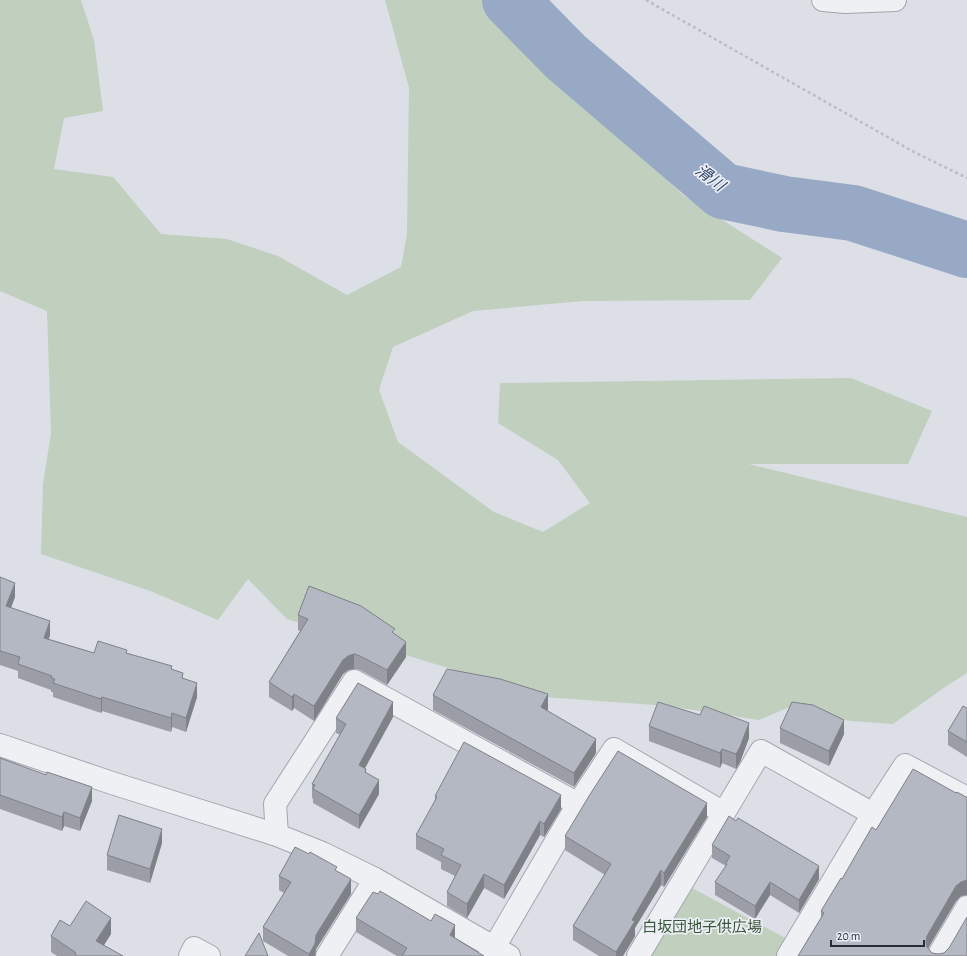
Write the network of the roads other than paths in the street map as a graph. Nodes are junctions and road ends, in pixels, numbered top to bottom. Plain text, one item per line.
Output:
1 (822, 0) edge
2 (895, 0) edge
3 (0, 745) edge
4 (967, 798) edge
5 (578, 804) junction
6 (724, 813) junction
7 (874, 814) junction
8 (277, 835) junction
9 (375, 880) junction
10 (967, 907) edge
11 (498, 953) edge
12 (190, 956) edge
13 (209, 956) edge
14 (327, 956) edge
15 (638, 956) edge
16 (788, 956) edge
17 (938, 956) edge

1 - 2 street
3 - 8 street
4 - 7 street
5 - 6 street
5 - 8 street
5 - 11 street
6 - 7 street
6 - 15 street
7 - 16 street
8 - 9 street
9 - 11 street
9 - 14 street
10 - 17 street
12 - 13 street

